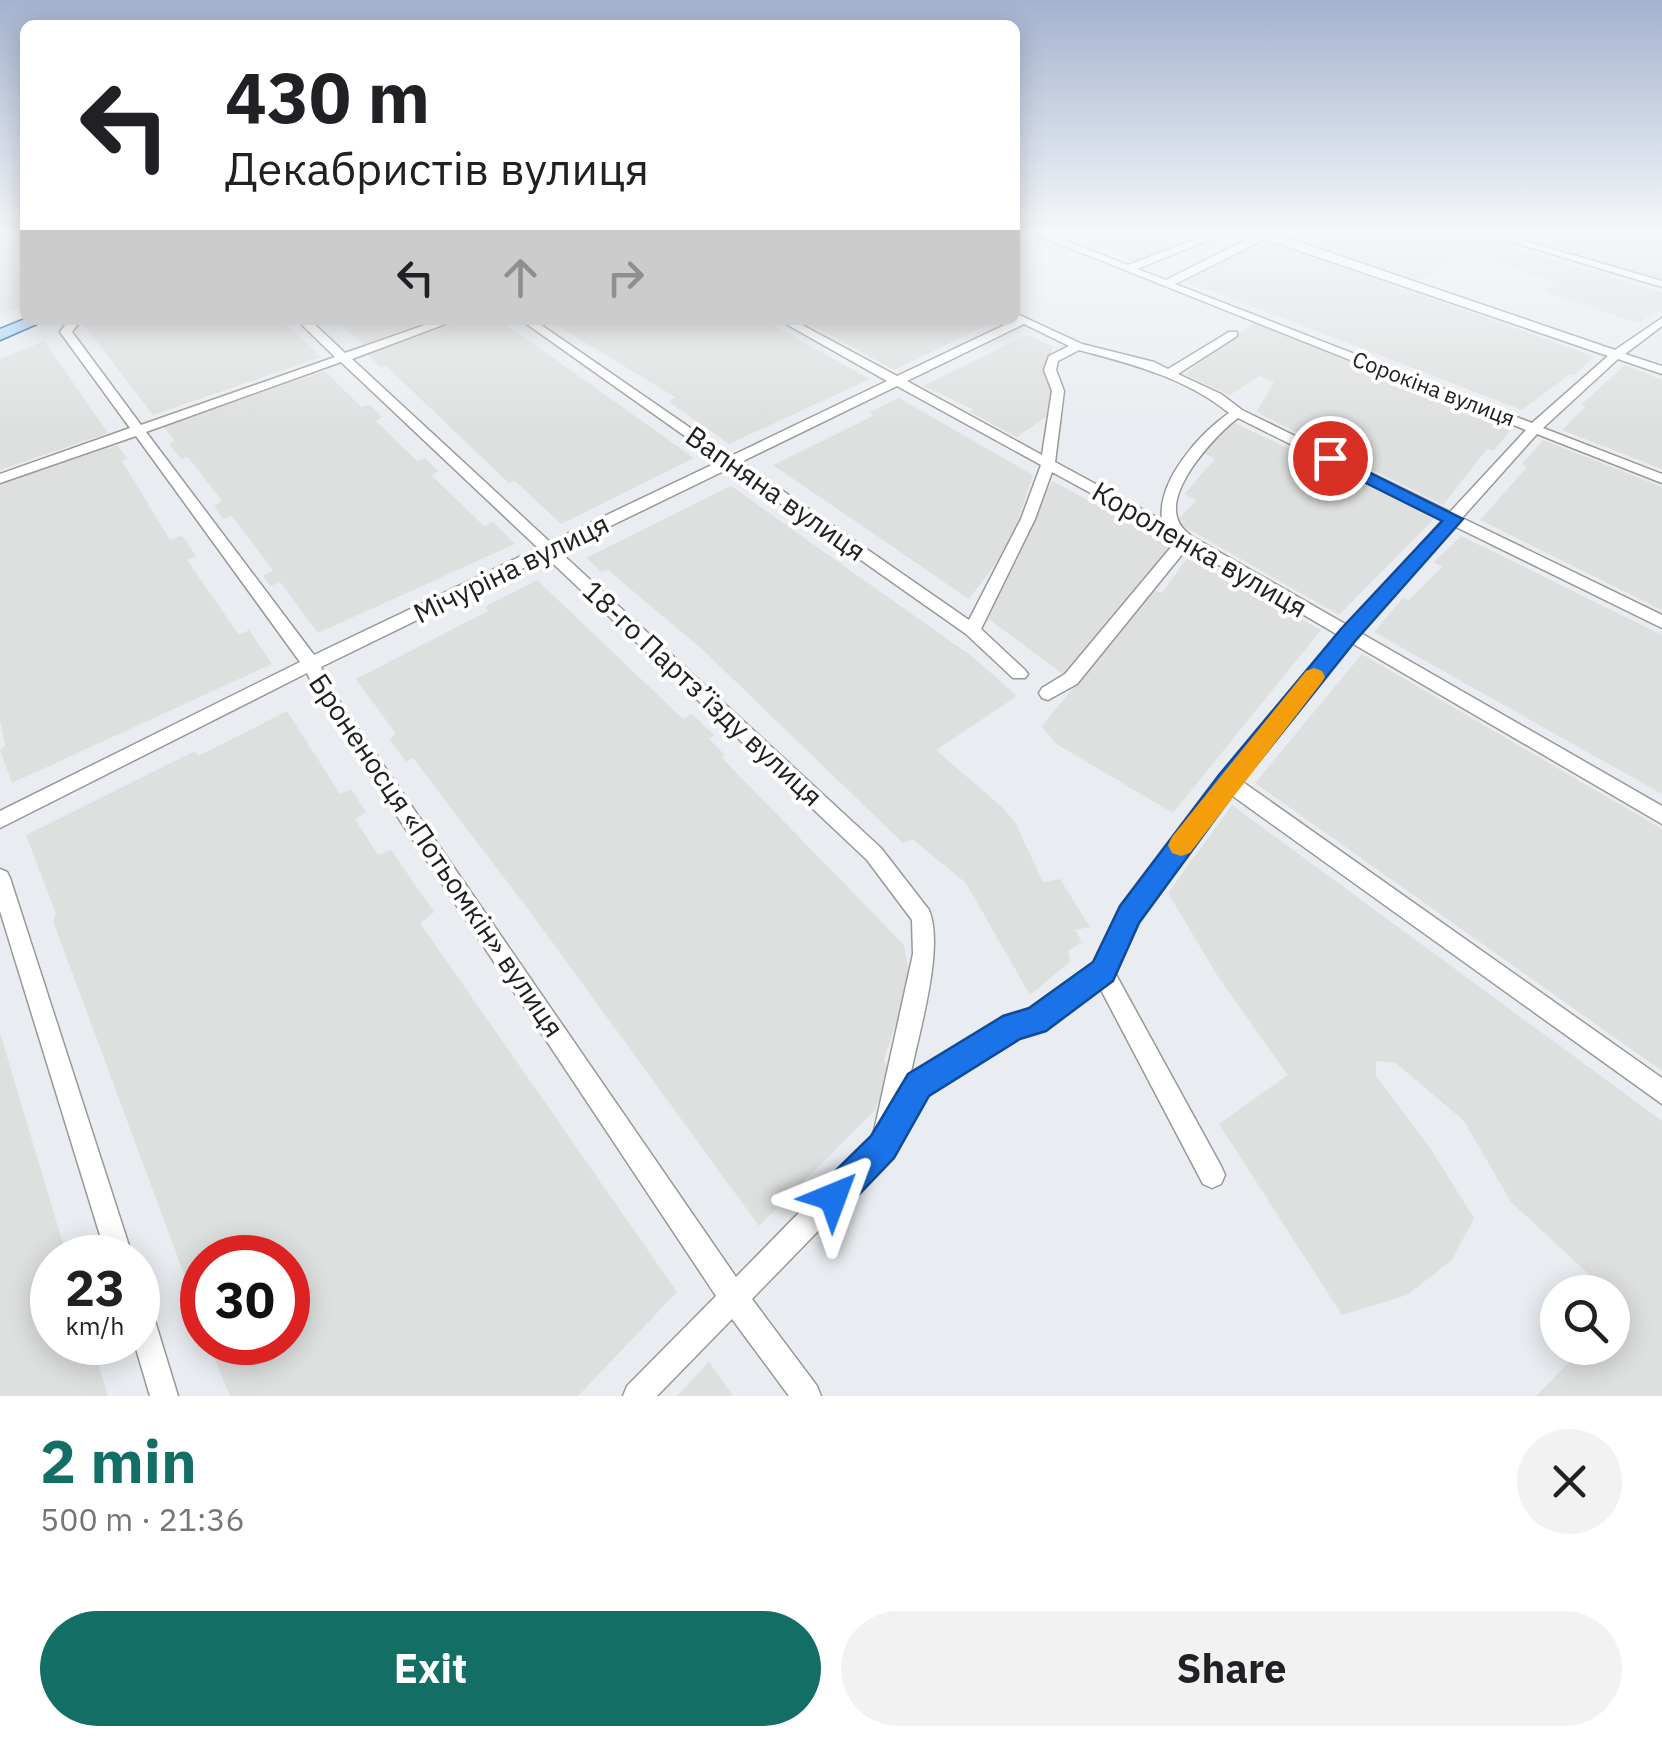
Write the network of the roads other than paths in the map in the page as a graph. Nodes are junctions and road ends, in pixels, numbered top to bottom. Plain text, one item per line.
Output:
1 (1203, 298) edge
2 (1453, 298) edge
3 (1020, 318) edge
4 (1256, 318) junction
5 (1662, 321) edge
6 (25, 325) edge
7 (71, 325) edge
8 (308, 325) edge
9 (435, 325) edge
10 (534, 325) edge
11 (794, 325) edge
12 (1006, 325) edge
13 (0, 335) edge
14 (1078, 346) junction
15 (1617, 354) junction
16 (342, 356) junction
17 (1662, 370) edge
18 (1169, 374) junction
19 (900, 383) junction
20 (1236, 412) junction
21 (1536, 428) junction
22 (136, 431) junction
23 (732, 462) junction
24 (1048, 464) junction
25 (1662, 478) edge
26 (0, 479) edge
27 (1454, 519) junction
28 (1186, 539) junction
29 (551, 549) junction
30 (1662, 622) edge
31 (972, 630) junction
32 (1348, 634) junction
33 (311, 664) junction
34 (1019, 674) dead end
35 (1048, 693) dead end
36 (1228, 782) junction
37 (1662, 816) edge
38 (0, 820) edge
39 (0, 878) edge
40 (1103, 972) junction
41 (1662, 1092) edge
42 (882, 1147) junction
43 (1212, 1174) dead end
44 (113, 1235) edge
45 (734, 1298) junction
46 (155, 1365) edge
47 (164, 1396) edge
48 (637, 1396) edge
49 (808, 1396) edge

1 - 4 street, Сорокіна вулиця
2 - 15 street
3 - 14 street
4 - 18 street
4 - 21 street, Сорокіна вулиця
5 - 15 street
6 - 13 main road
7 - 22 street, Броненосця «Потьомкін» вулиця
8 - 16 street, 18-го Партз’їзду вулиця
9 - 16 street
10 - 23 street, Вапняна вулиця
11 - 19 street, Короленка вулиця
12 - 19 street, Мічуріна вулиця
14 - 18 street
14 - 24 street
15 - 17 street
15 - 21 street
16 - 22 street
16 - 29 street, 18-го Партз’їзду вулиця
18 - 20 street
19 - 23 street, Мічуріна вулиця
19 - 24 street, Короленка вулиця
20 - 27 street
20 - 28 street
21 - 25 street, Сорокіна вулиця
21 - 27 street
22 - 26 street
22 - 33 street, Броненосця «Потьомкін» вулиця
23 - 29 street, Мічуріна вулиця
23 - 31 street, Вапняна вулиця
24 - 28 street, Короленка вулиця
24 - 31 street
27 - 30 street
27 - 32 street
28 - 32 street, Короленка вулиця
28 - 35 street
29 - 33 street, Мічуріна вулиця
29 - 42 street, 18-го Партз’їзду вулиця
31 - 34 street, Вапняна вулиця
32 - 36 street
32 - 37 street, Короленка вулиця
33 - 38 street, Мічуріна вулиця
33 - 45 street, Броненосця «Потьомкін» вулиця
36 - 40 street
36 - 41 street
39 - 44 street
40 - 42 street
40 - 43 street
42 - 45 street
45 - 48 street
45 - 49 street, Броненосця «Потьомкін» вулиця
46 - 47 street

